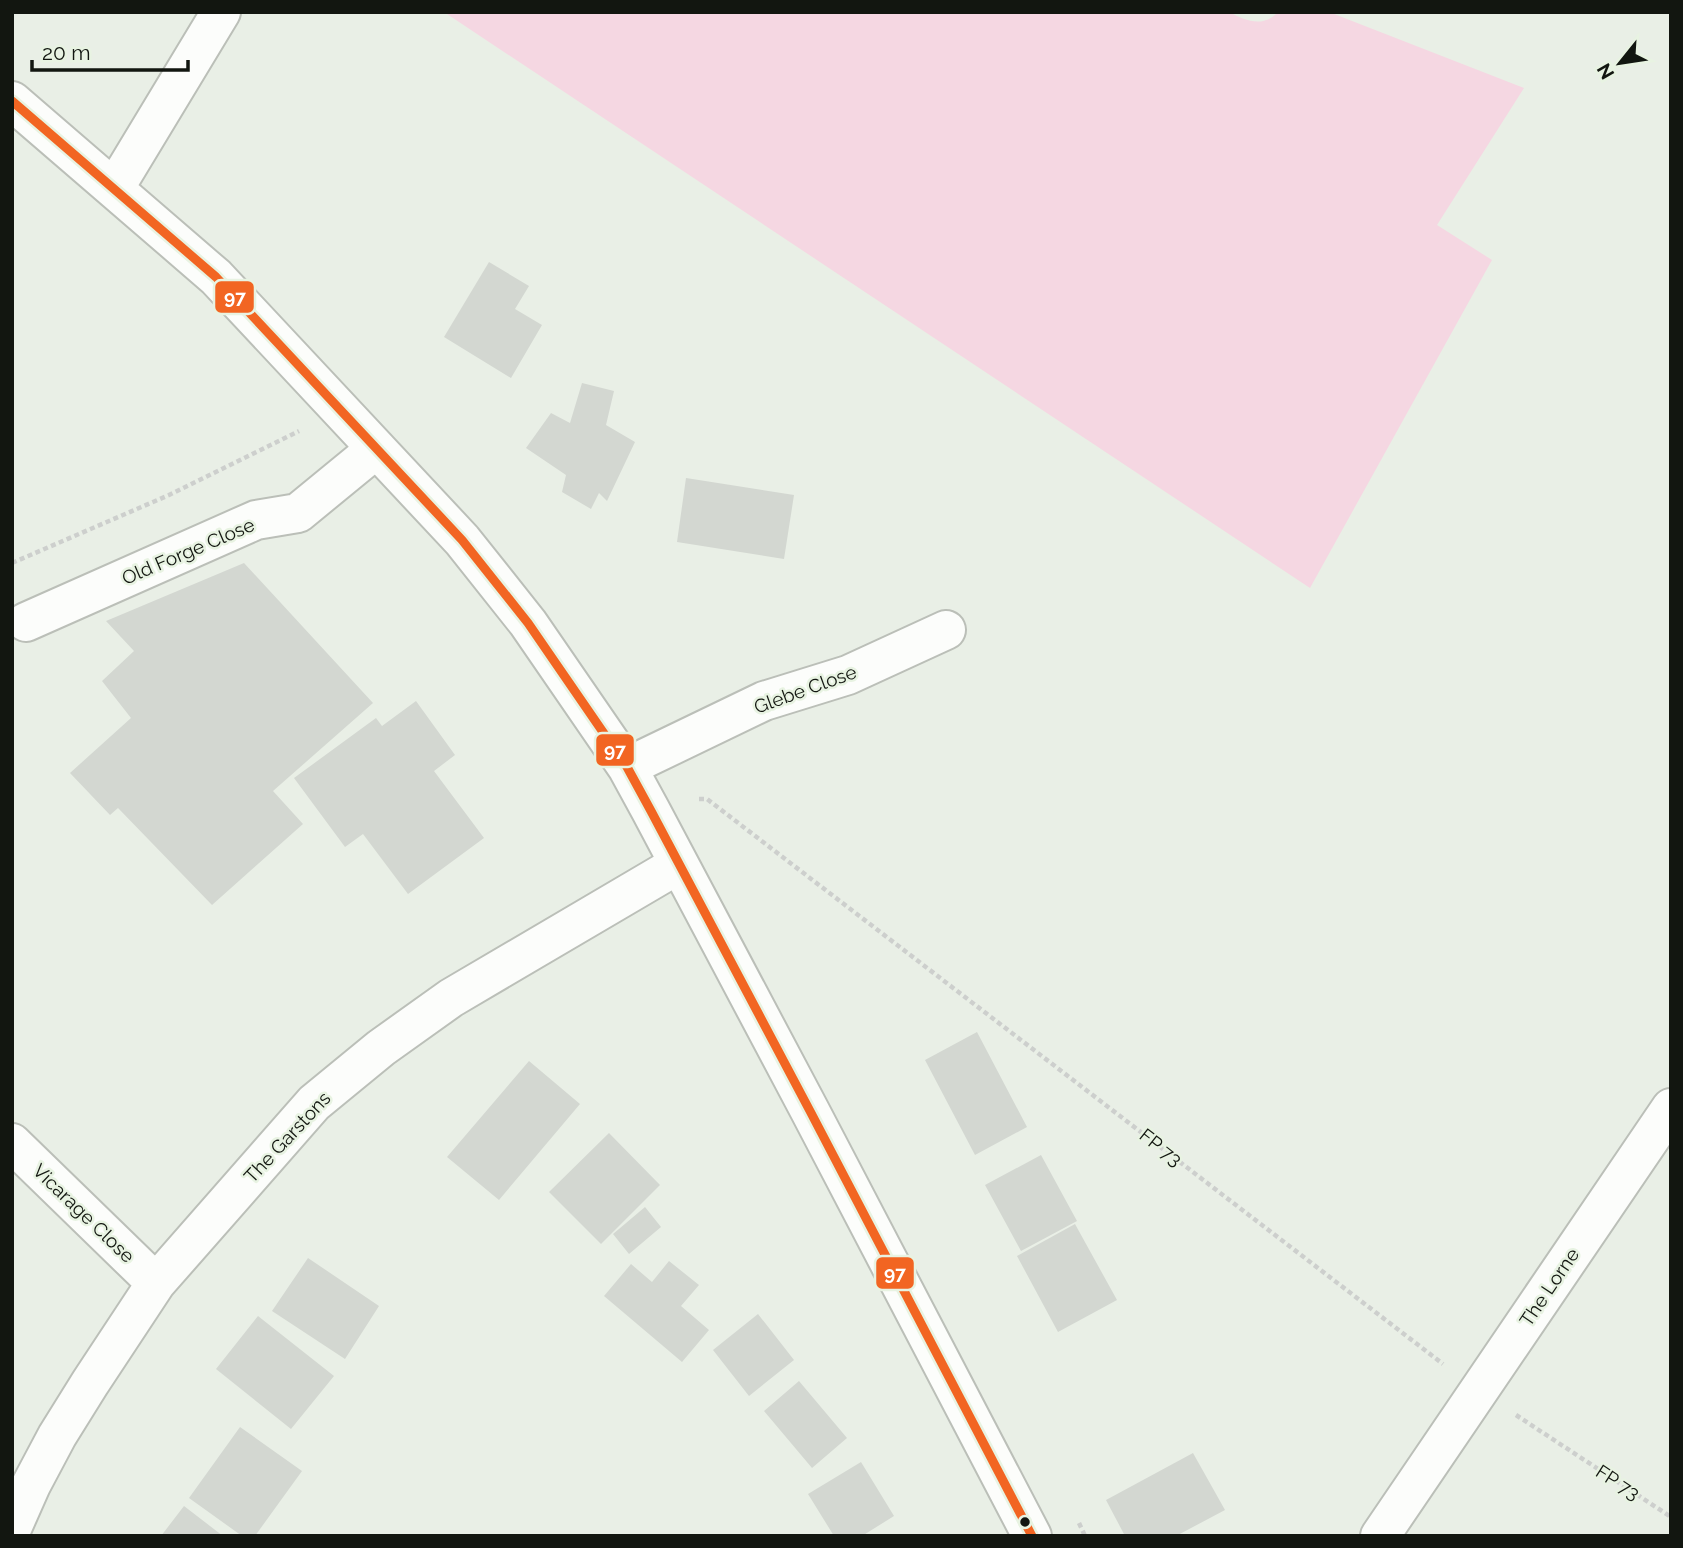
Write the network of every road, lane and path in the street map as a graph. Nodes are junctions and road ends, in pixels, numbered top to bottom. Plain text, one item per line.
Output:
1 (221, 12) edge
2 (12, 101) edge
3 (114, 189) junction
4 (341, 411) junction
5 (376, 449) junction
6 (12, 563) edge
7 (26, 622) dead end
8 (946, 630) dead end
9 (627, 768) junction
10 (651, 811) junction
11 (679, 864) junction
12 (1671, 1108) edge
13 (12, 1143) edge
14 (156, 1283) junction
15 (1479, 1391) junction
16 (1671, 1517) edge
17 (12, 1528) edge
18 (1032, 1536) edge
19 (1380, 1536) edge

1 - 3 street
2 - 3 street
3 - 4 street
4 - 5 street
4 - 6 path
5 - 7 street, Old Forge Close
5 - 9 street
8 - 9 street, Glebe Close
9 - 10 street
10 - 11 street
10 - 15 path, FP 73
11 - 14 street, The Garstons
11 - 18 street
12 - 15 street, The Lorne
13 - 14 street, Vicarage Close
14 - 17 street, The Garstons
15 - 16 path, FP 73
15 - 19 street, The Lorne

